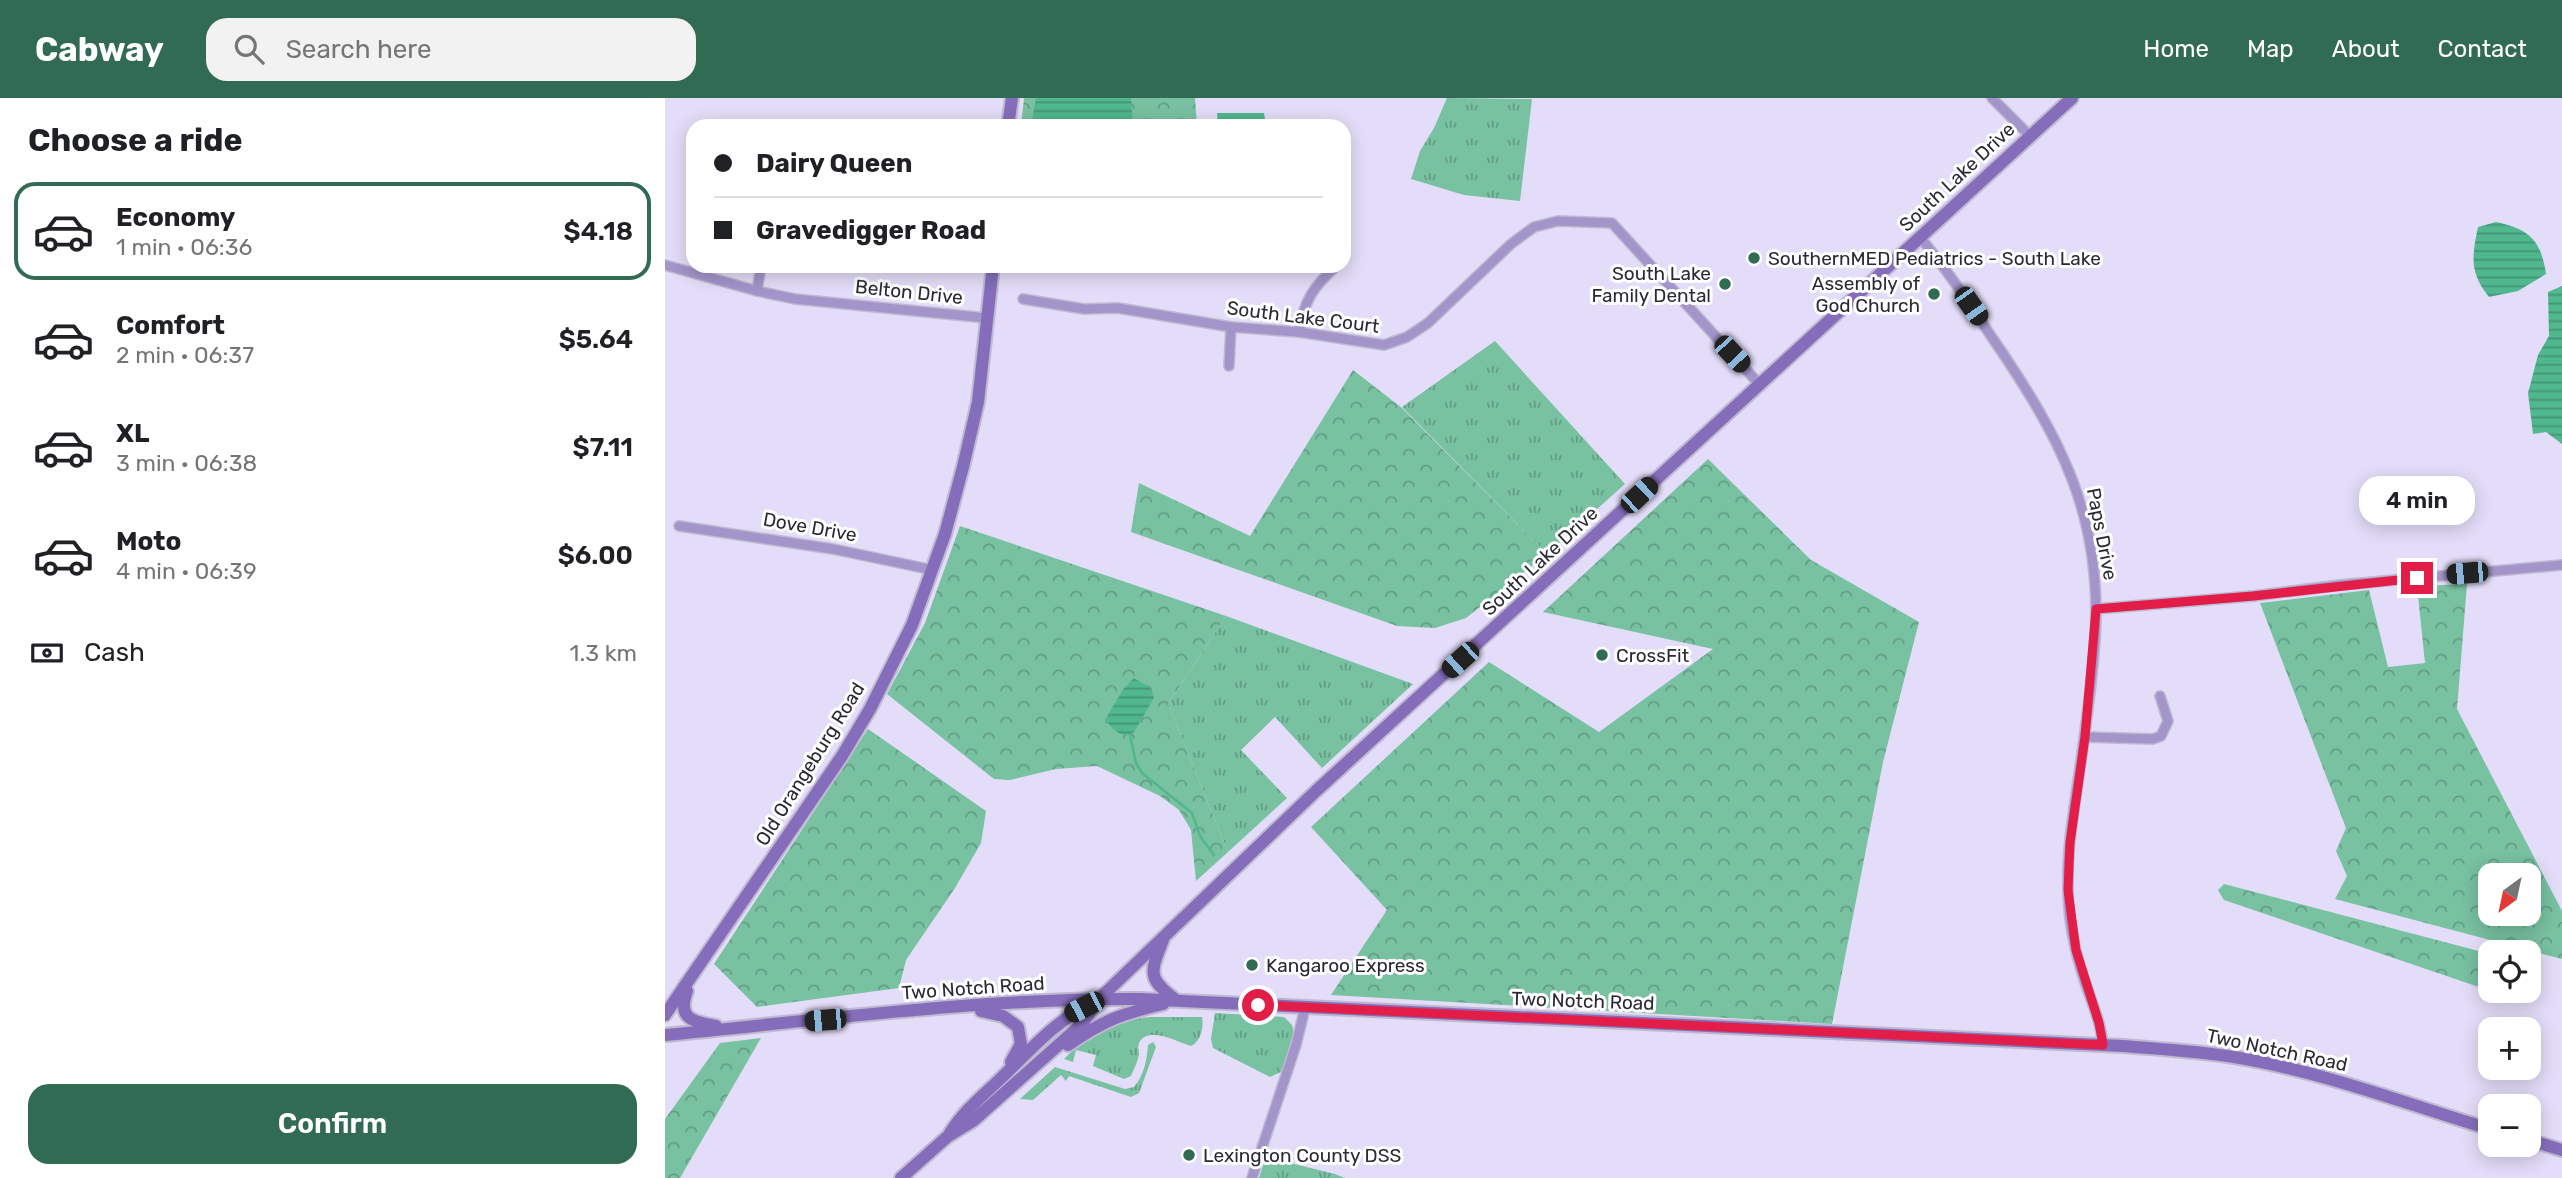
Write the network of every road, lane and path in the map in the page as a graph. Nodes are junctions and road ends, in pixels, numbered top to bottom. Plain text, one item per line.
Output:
1 (1011, 98) edge
2 (1992, 98) edge
3 (2072, 98) edge
4 (1009, 119) edge
5 (2030, 136) junction
6 (1920, 237) junction
7 (665, 265) edge
8 (686, 271) edge
9 (693, 273) edge
10 (760, 273) edge
11 (992, 273) edge
12 (1329, 273) edge
13 (757, 291) junction
14 (1023, 299) dead end
15 (987, 318) junction
16 (1231, 327) junction
17 (1299, 332) junction
18 (1229, 366) dead end
19 (1761, 384) junction
20 (679, 526) dead end
21 (2562, 565) edge
22 (933, 570) junction
23 (2096, 609) junction
24 (2160, 696) dead end
25 (2085, 737) junction
26 (1165, 935) junction
27 (691, 977) junction
28 (1099, 999) junction
29 (1177, 1001) junction
30 (967, 1007) junction
31 (1305, 1007) junction
32 (665, 1014) edge
33 (730, 1029) junction
34 (665, 1035) edge
35 (2103, 1045) junction
36 (1045, 1056) junction
37 (998, 1081) junction
38 (2478, 1125) edge
39 (947, 1137) junction
40 (2541, 1144) edge
41 (2562, 1150) edge
42 (901, 1178) edge
43 (1252, 1178) edge

1 - 4 street
2 - 5 street
3 - 5 street, South Lake Drive
5 - 6 street, South Lake Drive
6 - 19 street, South Lake Drive
6 - 23 street, Paps Drive
7 - 8 street, Belton Drive
9 - 13 street, Belton Drive
10 - 13 street
11 - 15 street, Old Orangeburg Road
12 - 17 street
13 - 15 street, Belton Drive
14 - 16 street, South Lake Court
15 - 22 street, Old Orangeburg Road
16 - 17 street, South Lake Court
16 - 18 street
17 - 19 street, South Lake Court
19 - 26 street, South Lake Drive
20 - 22 street, Dove Drive
21 - 23 street
22 - 27 street, Old Orangeburg Road
23 - 25 street, Paps Drive
24 - 25 street
25 - 35 street, Paps Drive
26 - 28 street, South Lake Drive
26 - 29 street
27 - 32 street, Old Orangeburg Road
27 - 33 street
28 - 29 street, Two Notch Road
28 - 30 street, Two Notch Road
28 - 36 street, South Lake Drive
28 - 37 street, South Lake Drive
29 - 31 street, Two Notch Road
29 - 36 street
30 - 33 street, Two Notch Road
30 - 37 street
31 - 35 street, Two Notch Road
31 - 43 street
33 - 34 street, Two Notch Road
35 - 38 street, Two Notch Road
36 - 39 street, South Lake Drive
37 - 39 street, South Lake Drive
39 - 42 street, South Lake Drive
40 - 41 street

